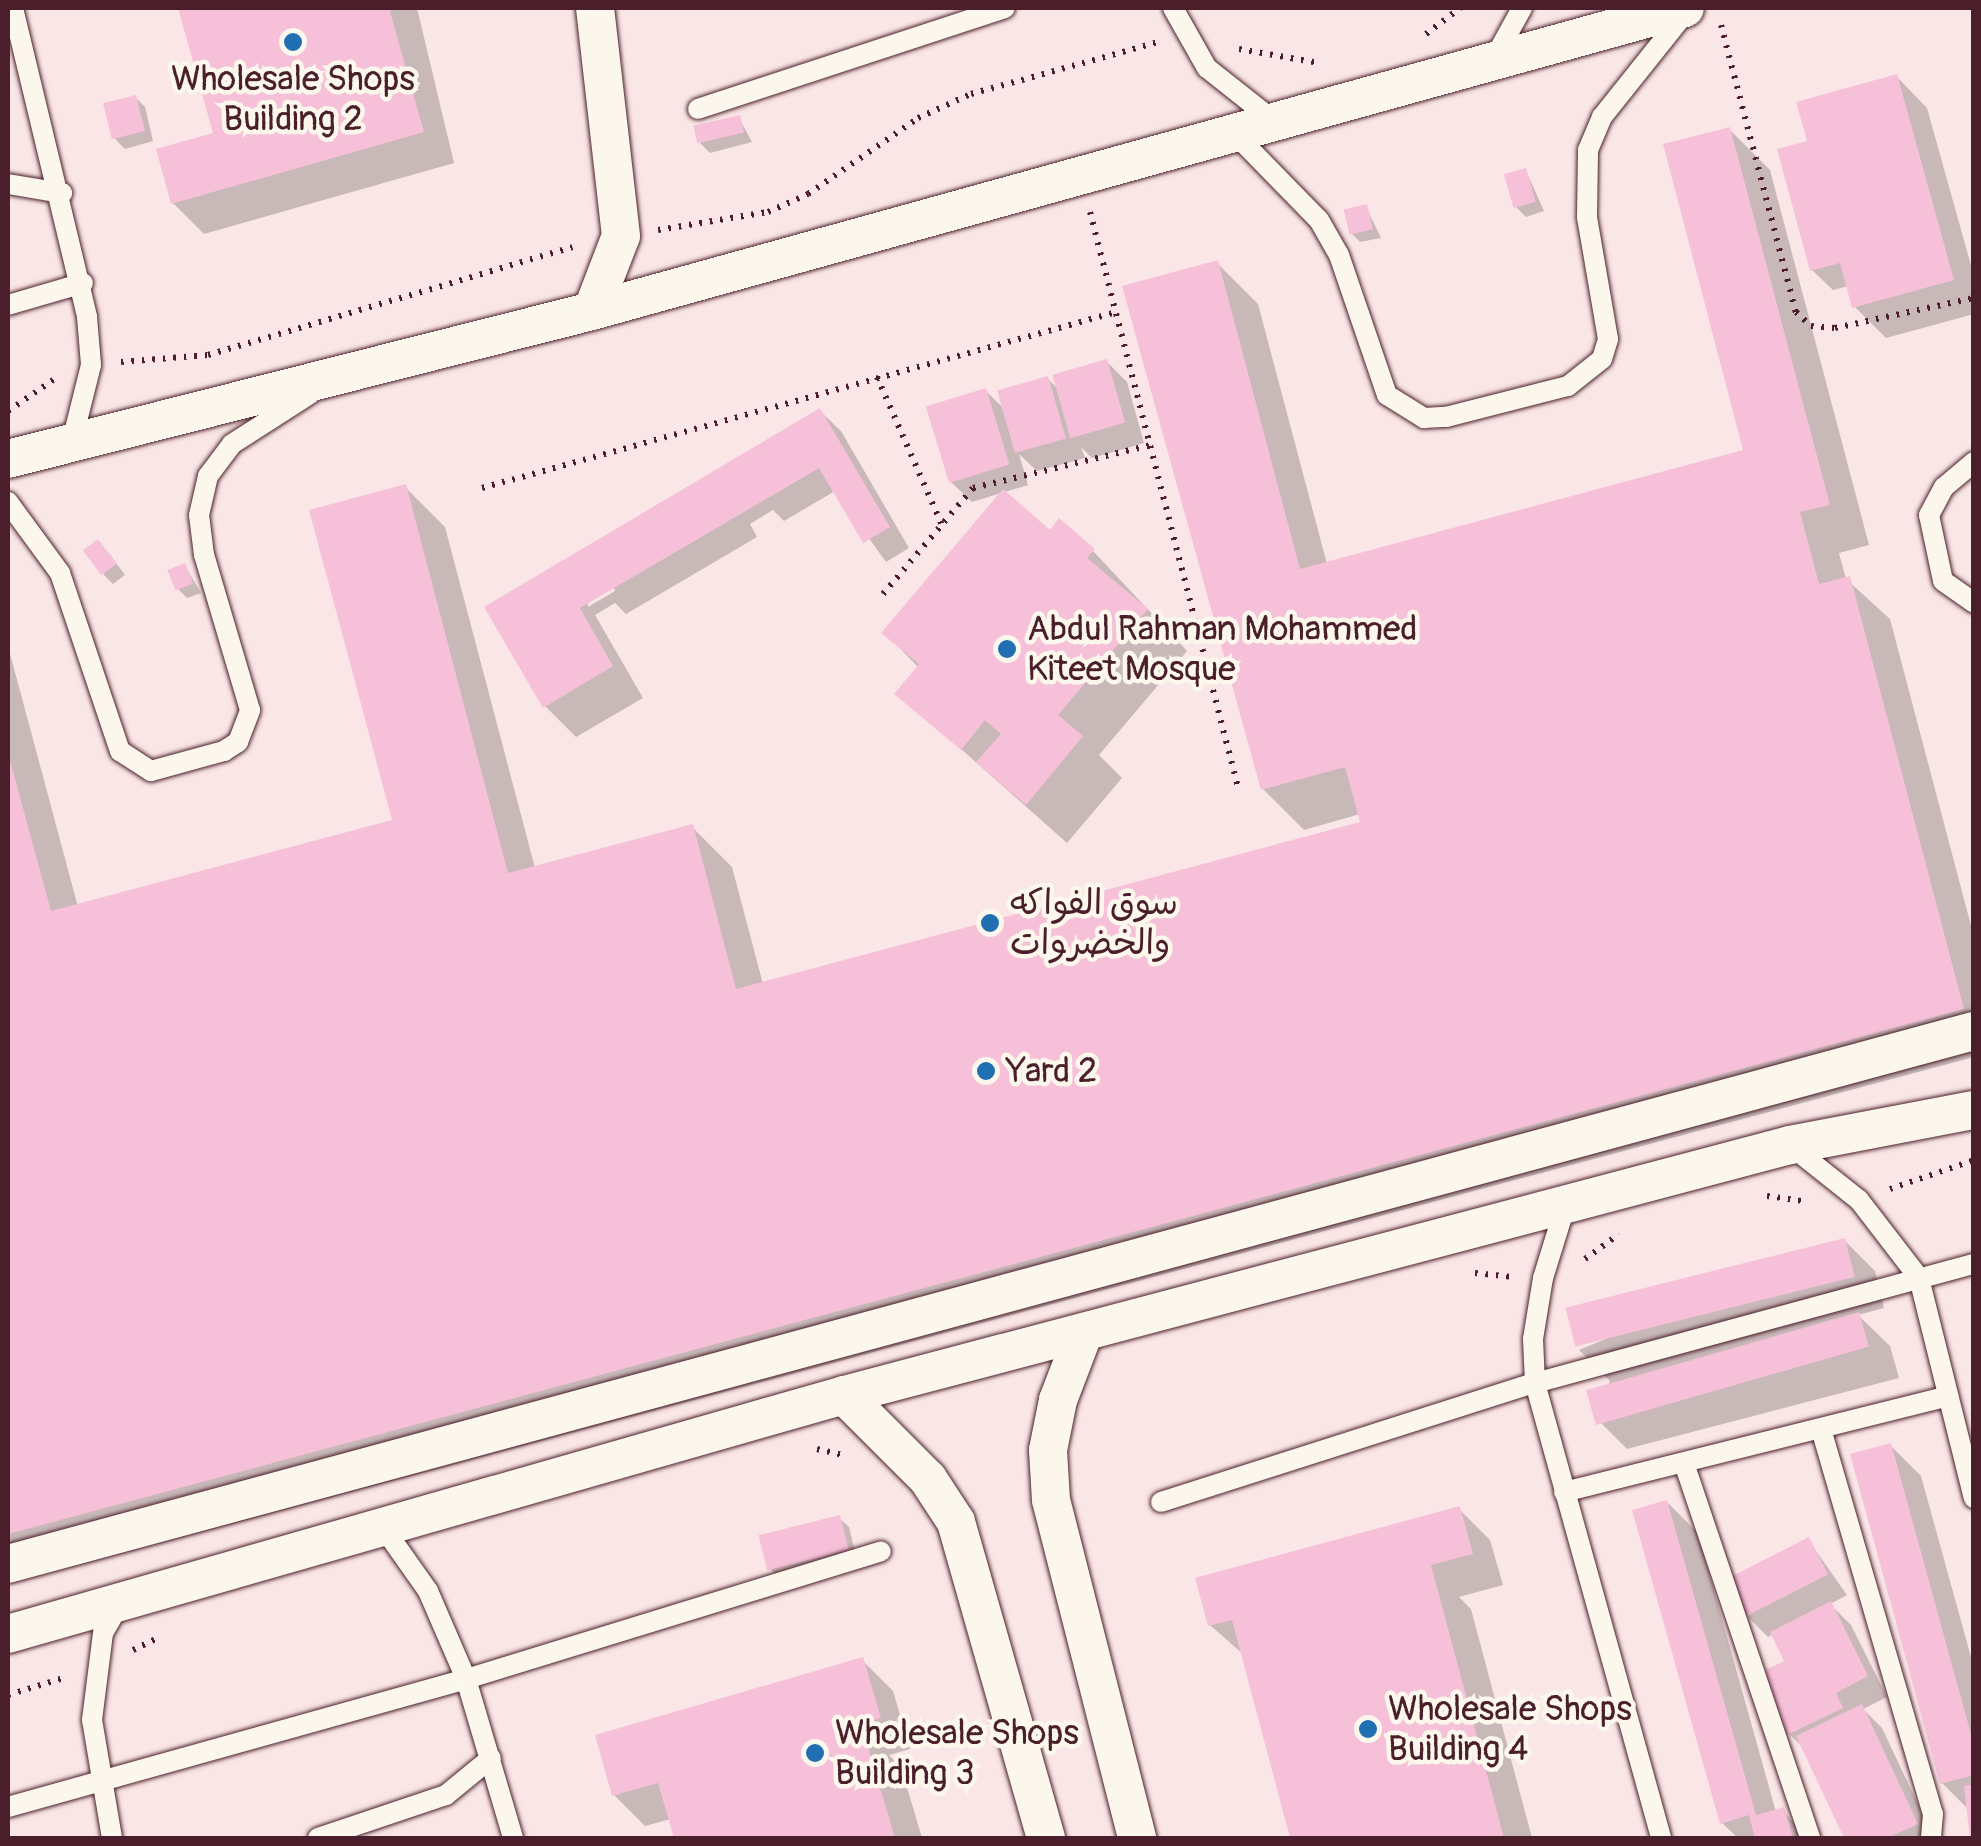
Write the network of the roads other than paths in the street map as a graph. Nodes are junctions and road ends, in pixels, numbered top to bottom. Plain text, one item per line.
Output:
1 (13, 8) edge
2 (595, 8) edge
3 (1006, 8) edge
4 (1173, 8) edge
5 (1522, 8) edge
6 (1687, 8) edge
7 (1494, 57) junction
8 (698, 109) dead end
9 (1270, 118) junction
10 (1230, 130) junction
11 (8, 184) edge
12 (62, 193) junction
13 (83, 283) junction
14 (8, 305) edge
15 (592, 311) junction
16 (342, 374) junction
17 (72, 442) junction
18 (8, 459) edge
19 (1974, 462) edge
20 (8, 502) edge
21 (1974, 603) edge
22 (1974, 1031) edge
23 (1974, 1110) edge
24 (1790, 1144) junction
25 (1566, 1207) junction
26 (1974, 1264) edge
27 (1918, 1278) junction
28 (1084, 1332) junction
29 (1535, 1383) junction
30 (844, 1395) junction
31 (1948, 1396) junction
32 (1821, 1429) junction
33 (1684, 1463) junction
34 (1564, 1492) junction
35 (1974, 1498) edge
36 (1162, 1502) dead end
37 (384, 1530) junction
38 (882, 1551) dead end
39 (8, 1564) edge
40 (121, 1602) junction
41 (8, 1634) edge
42 (466, 1679) junction
43 (490, 1758) junction
44 (99, 1779) junction
45 (8, 1807) edge
46 (376, 1831) edge
47 (112, 1838) edge
48 (318, 1838) edge
49 (513, 1838) edge
50 (1046, 1838) edge
51 (1137, 1838) edge
52 (1661, 1838) edge
53 (1810, 1838) edge
54 (1931, 1838) edge

1 - 12 lane
2 - 15 street
3 - 8 lane
4 - 9 lane
5 - 7 lane
6 - 7 street
6 - 10 lane
7 - 9 street
9 - 10 street
10 - 15 street
11 - 12 lane
12 - 13 lane
13 - 14 lane
13 - 17 lane
15 - 16 street
16 - 17 street
16 - 20 lane
17 - 18 street
19 - 21 lane
22 - 39 street
23 - 24 street
24 - 25 street
24 - 27 lane
25 - 28 street
25 - 29 lane
26 - 27 lane
27 - 29 lane
27 - 31 lane
28 - 30 street
28 - 51 street
29 - 34 lane
29 - 36 lane
30 - 37 street
30 - 50 street
31 - 32 lane
31 - 35 lane
32 - 33 lane
32 - 54 lane
33 - 34 lane
33 - 53 lane
34 - 52 lane
37 - 40 street
37 - 42 lane
38 - 42 lane
40 - 41 street
40 - 44 lane
42 - 43 lane
42 - 44 lane
43 - 46 lane
43 - 49 lane
44 - 45 lane
44 - 47 lane
46 - 48 lane

